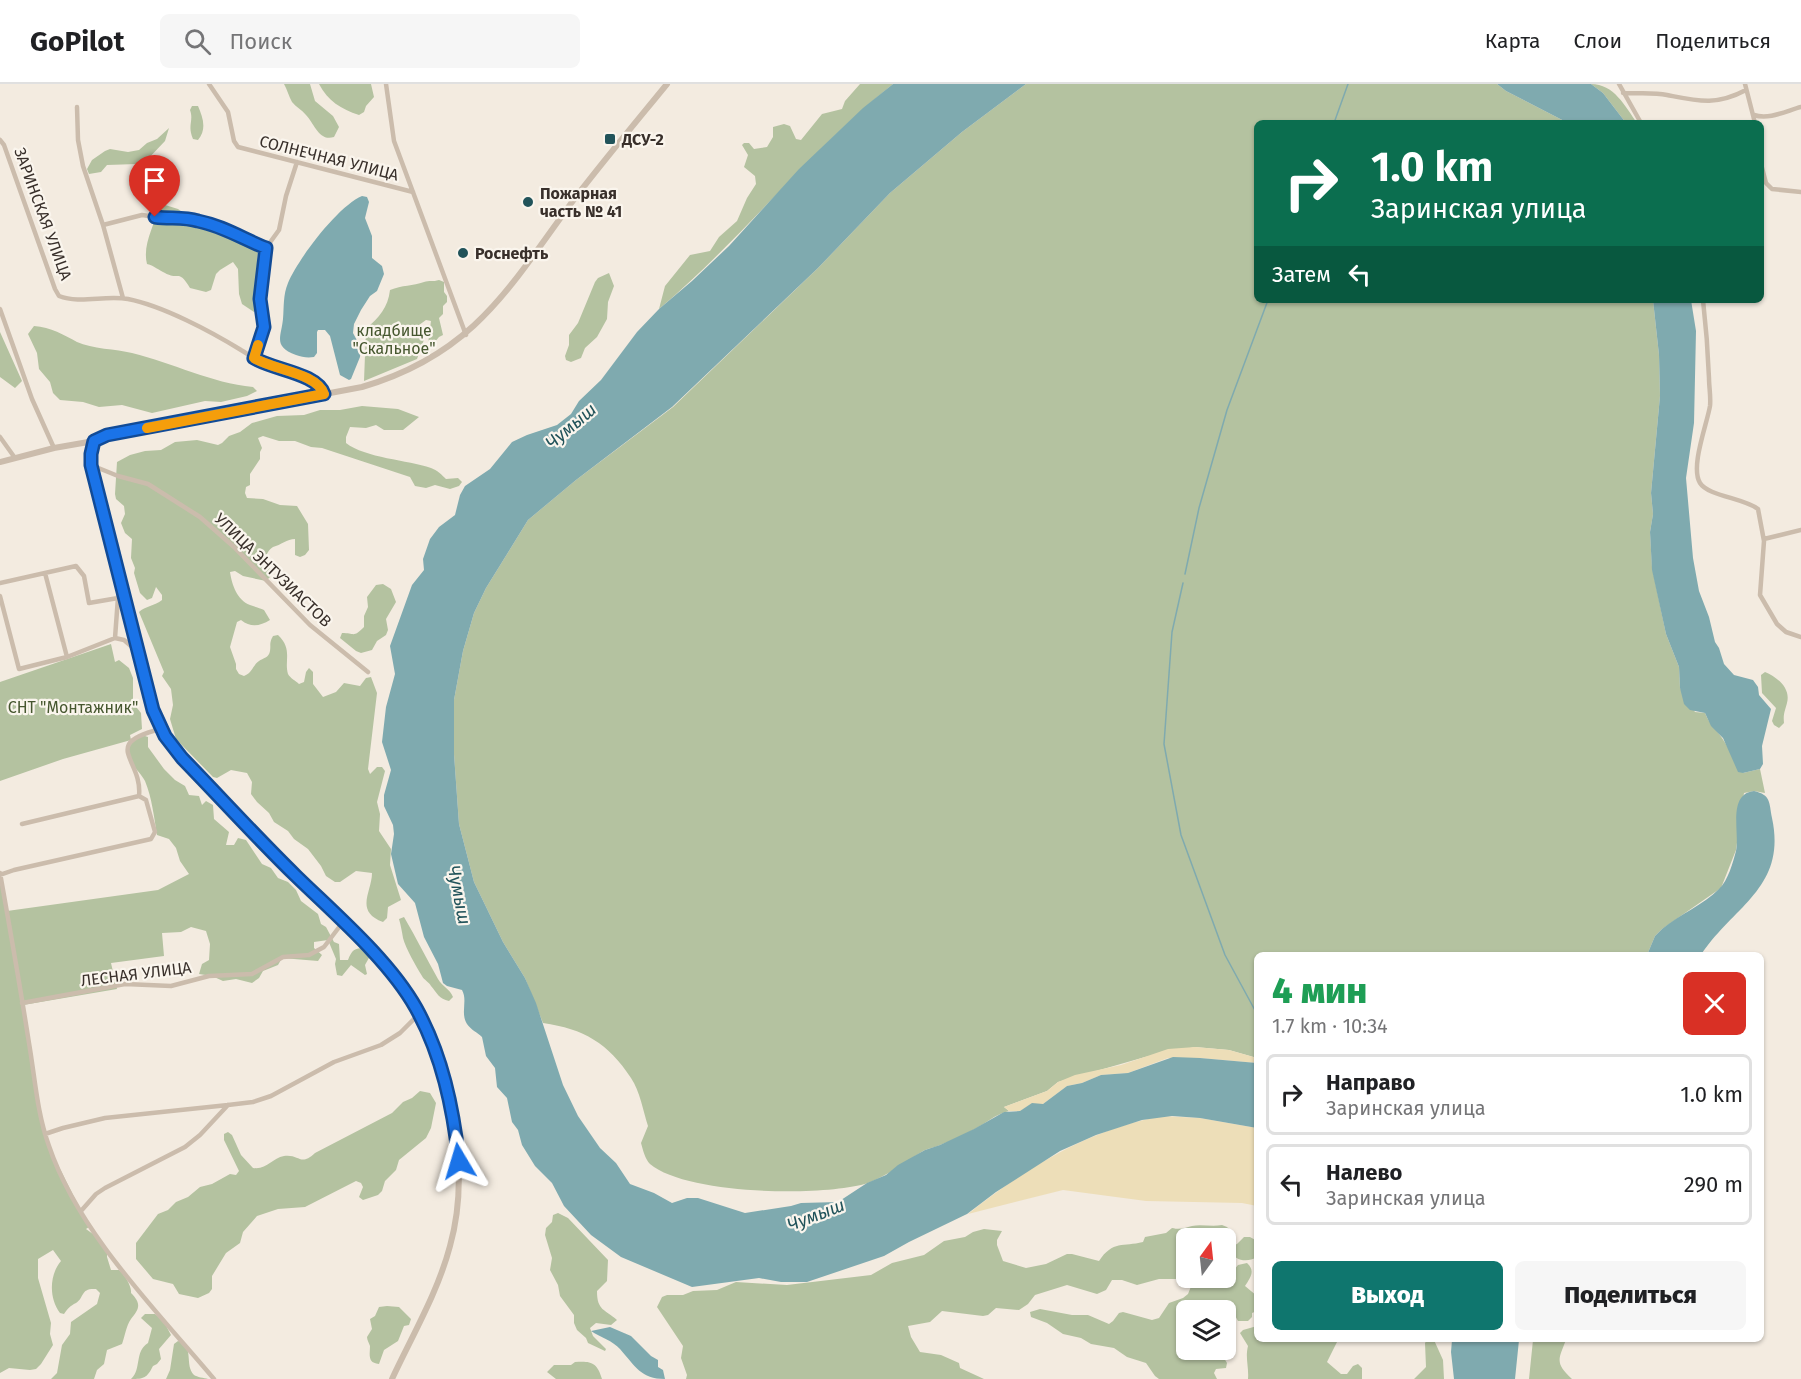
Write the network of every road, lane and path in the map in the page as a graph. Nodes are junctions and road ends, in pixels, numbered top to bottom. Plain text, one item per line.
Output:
1 (209, 84) edge
2 (386, 84) edge
3 (667, 84) edge
4 (1619, 84) edge
5 (1746, 87) edge
6 (1623, 93) junction
7 (77, 107) dead end
8 (1801, 107) edge
9 (1754, 115) junction
10 (1639, 120) edge
11 (1755, 120) edge
12 (0, 140) edge
13 (297, 162) junction
14 (1764, 175) edge
15 (414, 192) junction
16 (1801, 192) edge
17 (103, 225) junction
18 (266, 248) junction
19 (123, 298) junction
20 (1703, 303) edge
21 (0, 309) edge
22 (466, 335) junction
23 (254, 358) junction
24 (324, 394) junction
25 (0, 437) edge
26 (94, 441) junction
27 (54, 448) junction
28 (15, 458) junction
29 (0, 462) edge
30 (91, 465) junction
31 (1801, 530) edge
32 (1764, 539) junction
33 (45, 573) junction
34 (120, 582) junction
35 (0, 583) edge
36 (0, 596) edge
37 (118, 598) junction
38 (1801, 637) edge
39 (116, 638) junction
40 (139, 653) junction
41 (67, 657) junction
42 (368, 672) dead end
43 (161, 729) junction
44 (139, 796) junction
45 (22, 824) dead end
46 (0, 874) edge
47 (343, 922) junction
48 (22, 1003) junction
49 (419, 1014) junction
50 (228, 1105) junction
51 (45, 1134) junction
52 (81, 1211) junction
53 (214, 1379) edge
54 (392, 1379) edge

1 - 13 street, СОЛНЕЧНАЯ УЛИЦА
2 - 15 street
3 - 22 street
4 - 6 street
5 - 6 street
5 - 9 street
6 - 10 street
7 - 17 street
8 - 9 street
9 - 11 street
12 - 19 street, ЗАРИНСКАЯ УЛИЦА
13 - 15 street, СОЛНЕЧНАЯ УЛИЦА
13 - 18 street
14 - 16 street
15 - 22 street
17 - 18 street
17 - 19 street
18 - 23 street
19 - 23 street, ЗАРИНСКАЯ УЛИЦА
20 - 32 street
21 - 27 street
22 - 24 street
23 - 24 street, ЗАРИНСКАЯ УЛИЦА
24 - 26 street
25 - 28 street
26 - 27 street
26 - 30 street
27 - 28 street
28 - 29 street
30 - 34 street
30 - 42 street, УЛИЦА ЭНТУЗИАСТОВ
31 - 32 street
32 - 38 street
33 - 35 street
33 - 37 street
33 - 41 street
34 - 37 street
34 - 40 street
36 - 41 street
37 - 39 street
39 - 40 street
39 - 41 street
40 - 43 street
43 - 44 street
43 - 47 street
44 - 45 street
44 - 46 street
46 - 48 street
47 - 48 street, ЛЕСНАЯ УЛИЦА
47 - 49 street
48 - 51 street
49 - 50 street
49 - 54 street
50 - 51 street
50 - 52 street
51 - 52 street
52 - 53 street

